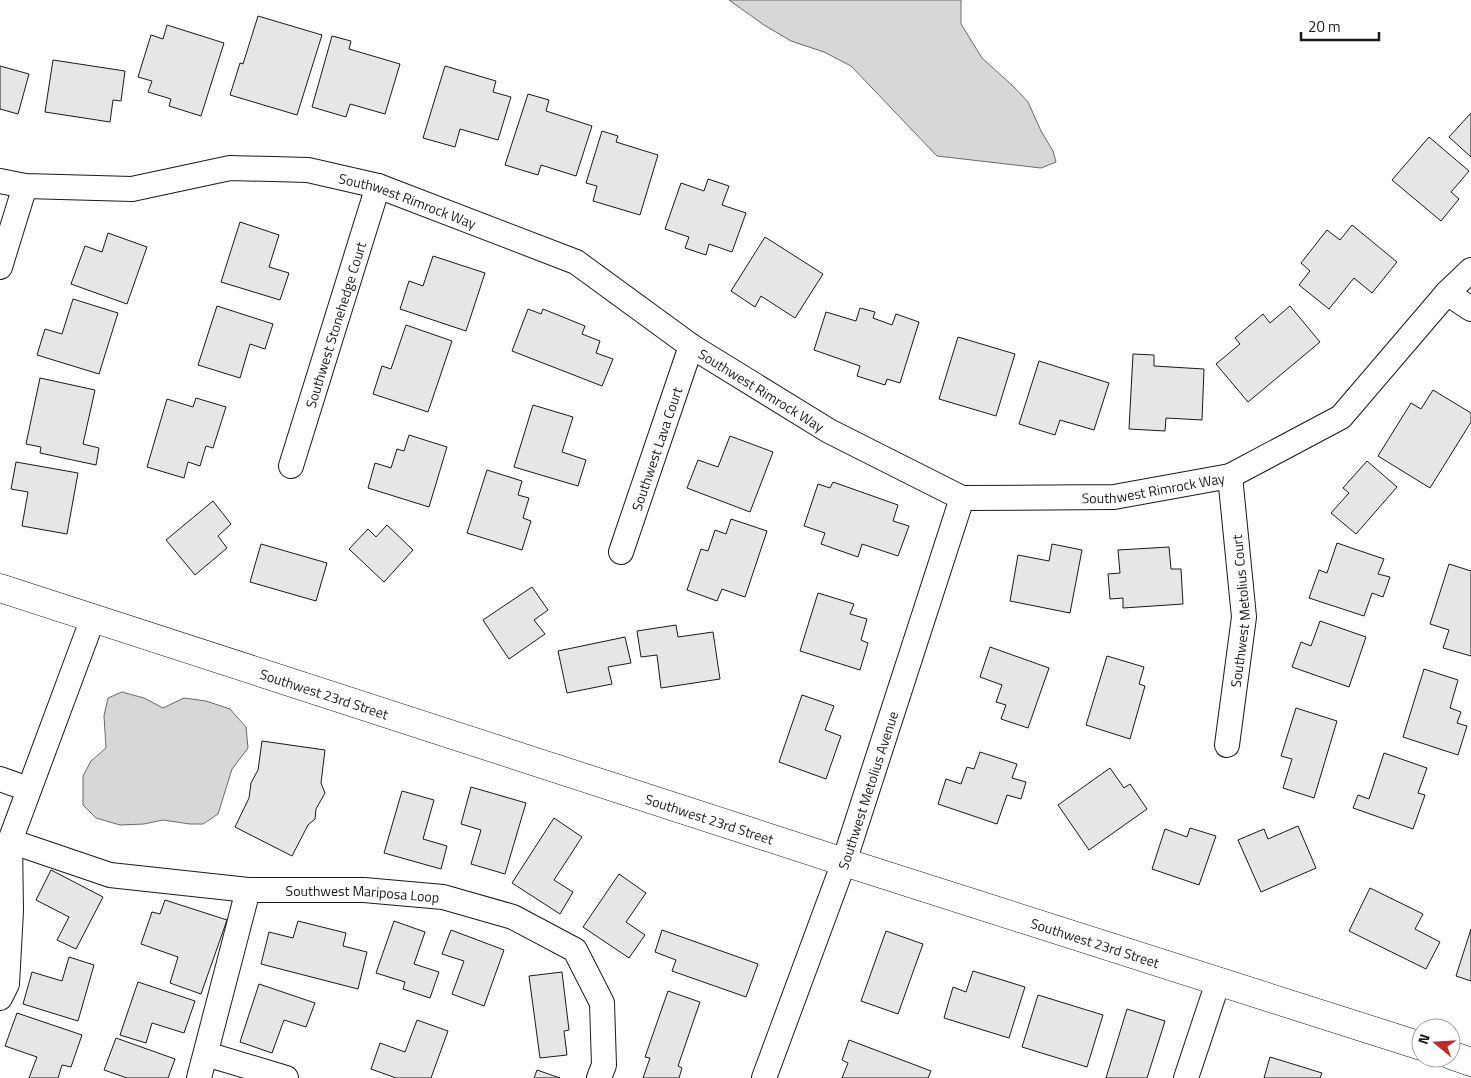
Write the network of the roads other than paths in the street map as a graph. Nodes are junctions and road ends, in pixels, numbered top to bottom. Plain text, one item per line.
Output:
1 (0, 181) edge
2 (26, 186) junction
3 (378, 186) junction
4 (0, 267) edge
5 (1471, 270) edge
6 (1447, 293) junction
7 (1471, 309) edge
8 (691, 346) junction
9 (292, 466) dead end
10 (1230, 476) junction
11 (962, 498) junction
12 (621, 552) dead end
13 (0, 588) edge
14 (92, 618) junction
15 (1227, 745) dead end
16 (0, 779) edge
17 (28, 789) junction
18 (10, 841) junction
19 (844, 862) junction
20 (248, 890) junction
21 (1218, 982) junction
22 (2, 988) edge
23 (1411, 1043) edge
24 (206, 1054) junction
25 (198, 1078) edge
26 (286, 1078) edge
27 (599, 1078) edge
28 (764, 1078) edge
29 (1186, 1078) edge

1 - 2 street, Southwest Rimrock Way
2 - 3 street, Southwest Rimrock Way
2 - 4 street
3 - 8 street, Southwest Rimrock Way
3 - 9 street, Southwest Stonehedge Court
5 - 6 street, Southwest Rimrock Way
6 - 7 street
6 - 10 street, Southwest Rimrock Way
8 - 11 street, Southwest Rimrock Way
8 - 12 street, Southwest Lava Court
10 - 11 street, Southwest Rimrock Way
10 - 15 street, Southwest Metolius Court
11 - 19 street, Southwest Metolius Avenue
13 - 14 street, Southwest 23rd Street
14 - 17 street
14 - 19 street, Southwest 23rd Street
16 - 17 street
17 - 18 street
18 - 20 street, Southwest Mariposa Loop
18 - 22 street
19 - 21 street, Southwest 23rd Street
19 - 28 street, Southwest Metolius Avenue
20 - 24 street
20 - 27 street, Southwest Mariposa Loop
21 - 23 street, Southwest 23rd Street
21 - 29 street
24 - 25 street
24 - 26 street

